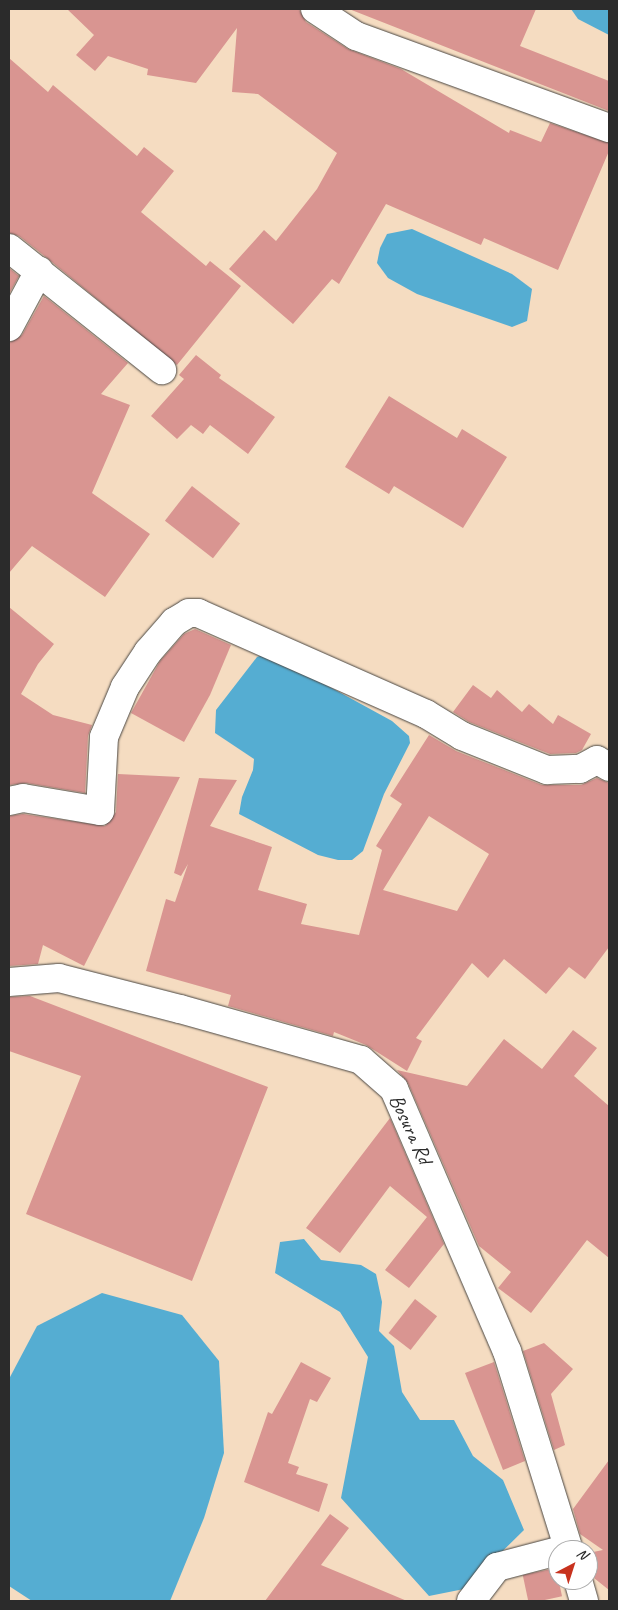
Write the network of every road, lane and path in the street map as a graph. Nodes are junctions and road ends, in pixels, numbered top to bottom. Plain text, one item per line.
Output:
1 (315, 9) edge
2 (609, 128) edge
3 (9, 248) edge
4 (39, 271) junction
5 (9, 327) edge
6 (162, 370) dead end
7 (609, 766) edge
8 (9, 801) edge
9 (9, 982) edge
10 (561, 1540) edge
11 (548, 1554) edge
12 (471, 1601) edge

1 - 2 street
3 - 4 street
4 - 5 street
4 - 6 street
7 - 8 street
9 - 10 street, Bosura Rd
11 - 12 street

